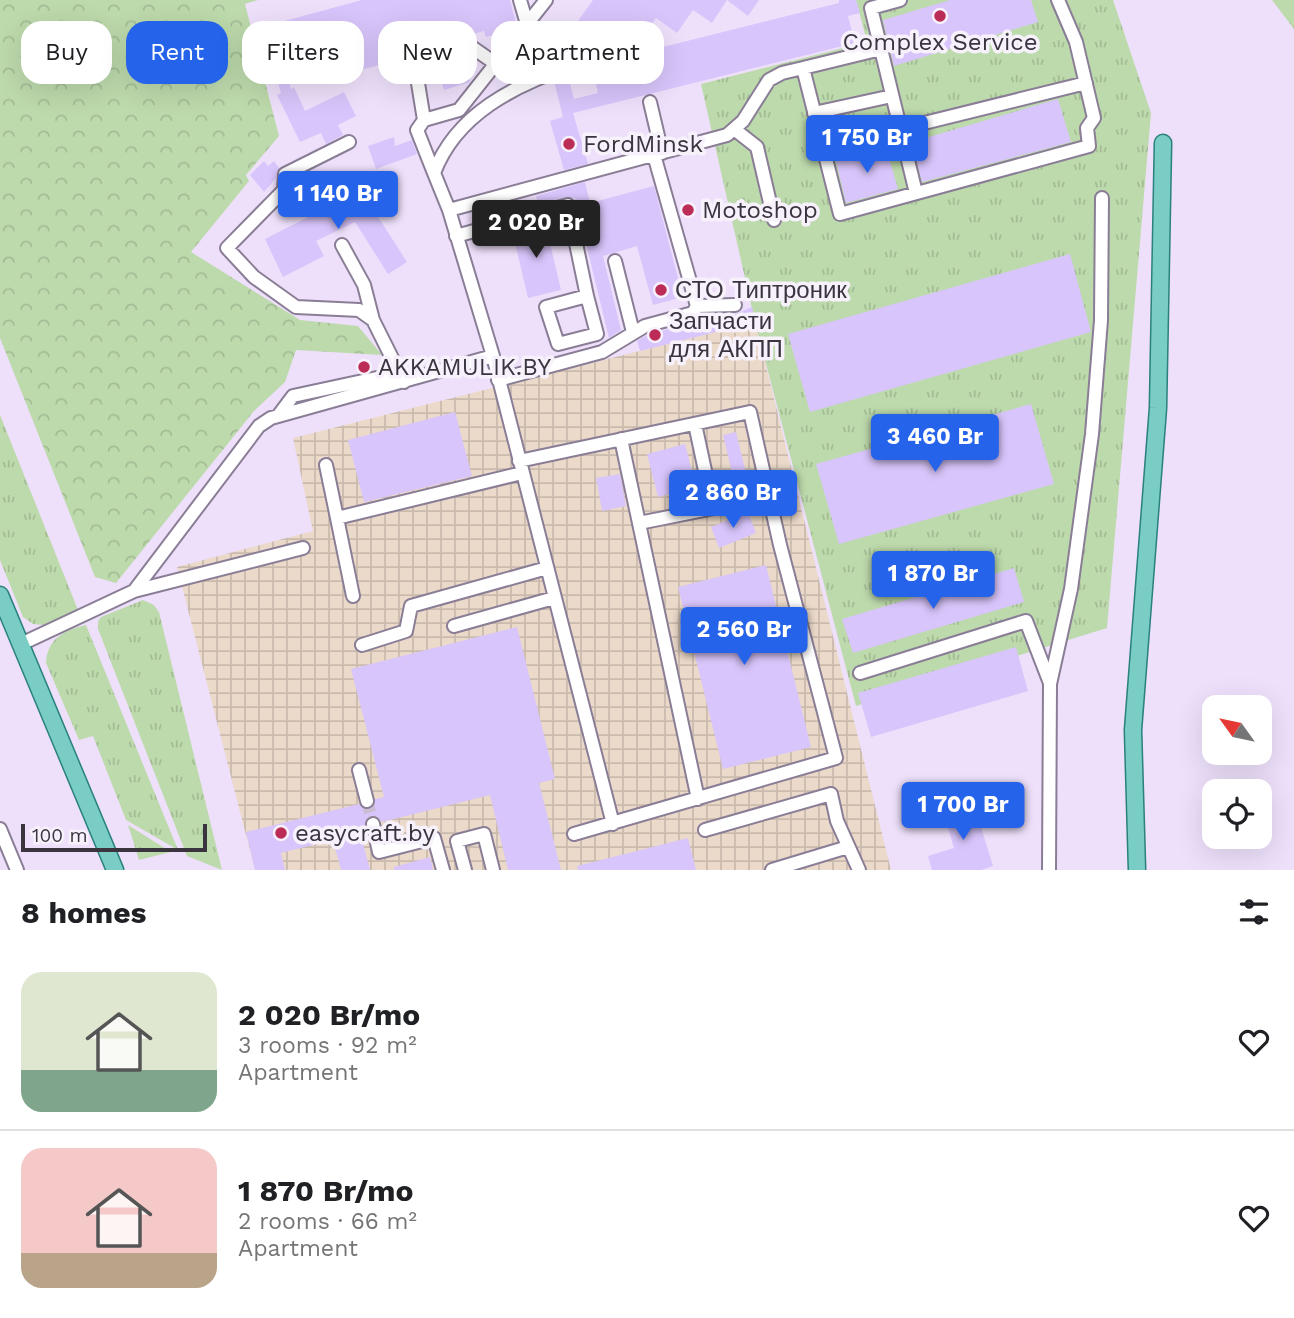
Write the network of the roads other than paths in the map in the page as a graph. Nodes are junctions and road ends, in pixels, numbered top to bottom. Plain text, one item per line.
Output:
1 (520, 0) edge
2 (546, 0) edge
3 (900, 0) edge
4 (1058, 0) edge
5 (870, 4) edge
6 (524, 21) edge
7 (530, 21) edge
8 (881, 49) junction
9 (803, 68) junction
10 (491, 70) edge
11 (1086, 83) junction
12 (418, 84) edge
13 (525, 84) edge
14 (892, 96) junction
15 (650, 102) dead end
16 (814, 113) junction
17 (424, 120) junction
18 (898, 128) junction
19 (734, 129) junction
20 (349, 142) dead end
21 (1163, 143) dead end
22 (823, 148) junction
23 (658, 154) junction
24 (434, 173) junction
25 (345, 180) dead end
26 (284, 190) junction
27 (916, 193) junction
28 (1102, 198) dead end
29 (449, 210) junction
30 (774, 220) dead end
31 (456, 236) junction
32 (342, 245) dead end
33 (615, 261) dead end
34 (587, 296) junction
35 (735, 304) dead end
36 (697, 306) junction
37 (373, 320) junction
38 (633, 332) junction
39 (493, 356) junction
40 (402, 377) junction
41 (498, 380) junction
42 (695, 424) junction
43 (621, 439) junction
44 (326, 466) dead end
45 (520, 467) junction
46 (769, 497) junction
47 (713, 508) junction
48 (337, 518) junction
49 (639, 523) junction
50 (303, 548) dead end
51 (547, 568) junction
52 (134, 591) junction
53 (0, 595) edge
54 (353, 596) dead end
55 (554, 598) junction
56 (454, 626) dead end
57 (20, 644) junction
58 (362, 645) dead end
59 (860, 673) dead end
60 (1050, 684) junction
61 (359, 769) dead end
62 (698, 799) junction
63 (367, 802) tunnel mouth
64 (373, 824) tunnel mouth
65 (613, 824) junction
66 (0, 829) edge
67 (705, 830) dead end
68 (574, 834) dead end
69 (848, 847) junction
70 (17, 870) edge
71 (115, 870) edge
72 (443, 870) edge
73 (465, 870) edge
74 (493, 870) edge
75 (772, 870) edge
76 (859, 870) edge
77 (1049, 870) edge
78 (1137, 870) edge

1 - 6 lane
2 - 7 lane
3 - 5 lane
4 - 11 lane
5 - 8 lane
8 - 9 lane
8 - 14 lane
9 - 16 lane
9 - 19 lane
10 - 17 lane
11 - 18 lane
11 - 27 lane
12 - 17 lane
13 - 24 lane
14 - 16 lane
14 - 18 lane
15 - 23 lane
16 - 22 lane
17 - 24 lane
18 - 22 lane
18 - 27 lane
19 - 23 lane
19 - 30 lane
20 - 26 lane
21 - 78 main road
22 - 27 lane
23 - 29 lane
23 - 36 lane
24 - 29 lane
25 - 26 lane
26 - 37 lane
28 - 60 lane
29 - 31 lane
31 - 34 lane
31 - 39 lane
32 - 37 lane
33 - 38 lane
34 - 34 lane
35 - 36 lane
36 - 38 lane
37 - 40 lane
38 - 41 lane
39 - 40 lane
39 - 41 lane
40 - 52 lane
41 - 45 lane
42 - 43 lane
42 - 46 lane
42 - 47 lane
43 - 45 lane
43 - 49 lane
44 - 48 lane
45 - 48 lane
45 - 51 lane
46 - 47 lane
46 - 62 lane
47 - 49 lane
48 - 54 lane
49 - 62 lane
50 - 52 lane
51 - 55 lane
51 - 58 lane
52 - 57 lane
53 - 57 main road
55 - 56 lane
55 - 65 lane
57 - 71 main road
59 - 60 lane
60 - 77 lane
61 - 63 lane
62 - 65 lane
64 - 72 lane
65 - 68 lane
66 - 70 lane
67 - 69 lane
69 - 75 lane
69 - 76 lane
73 - 74 lane

